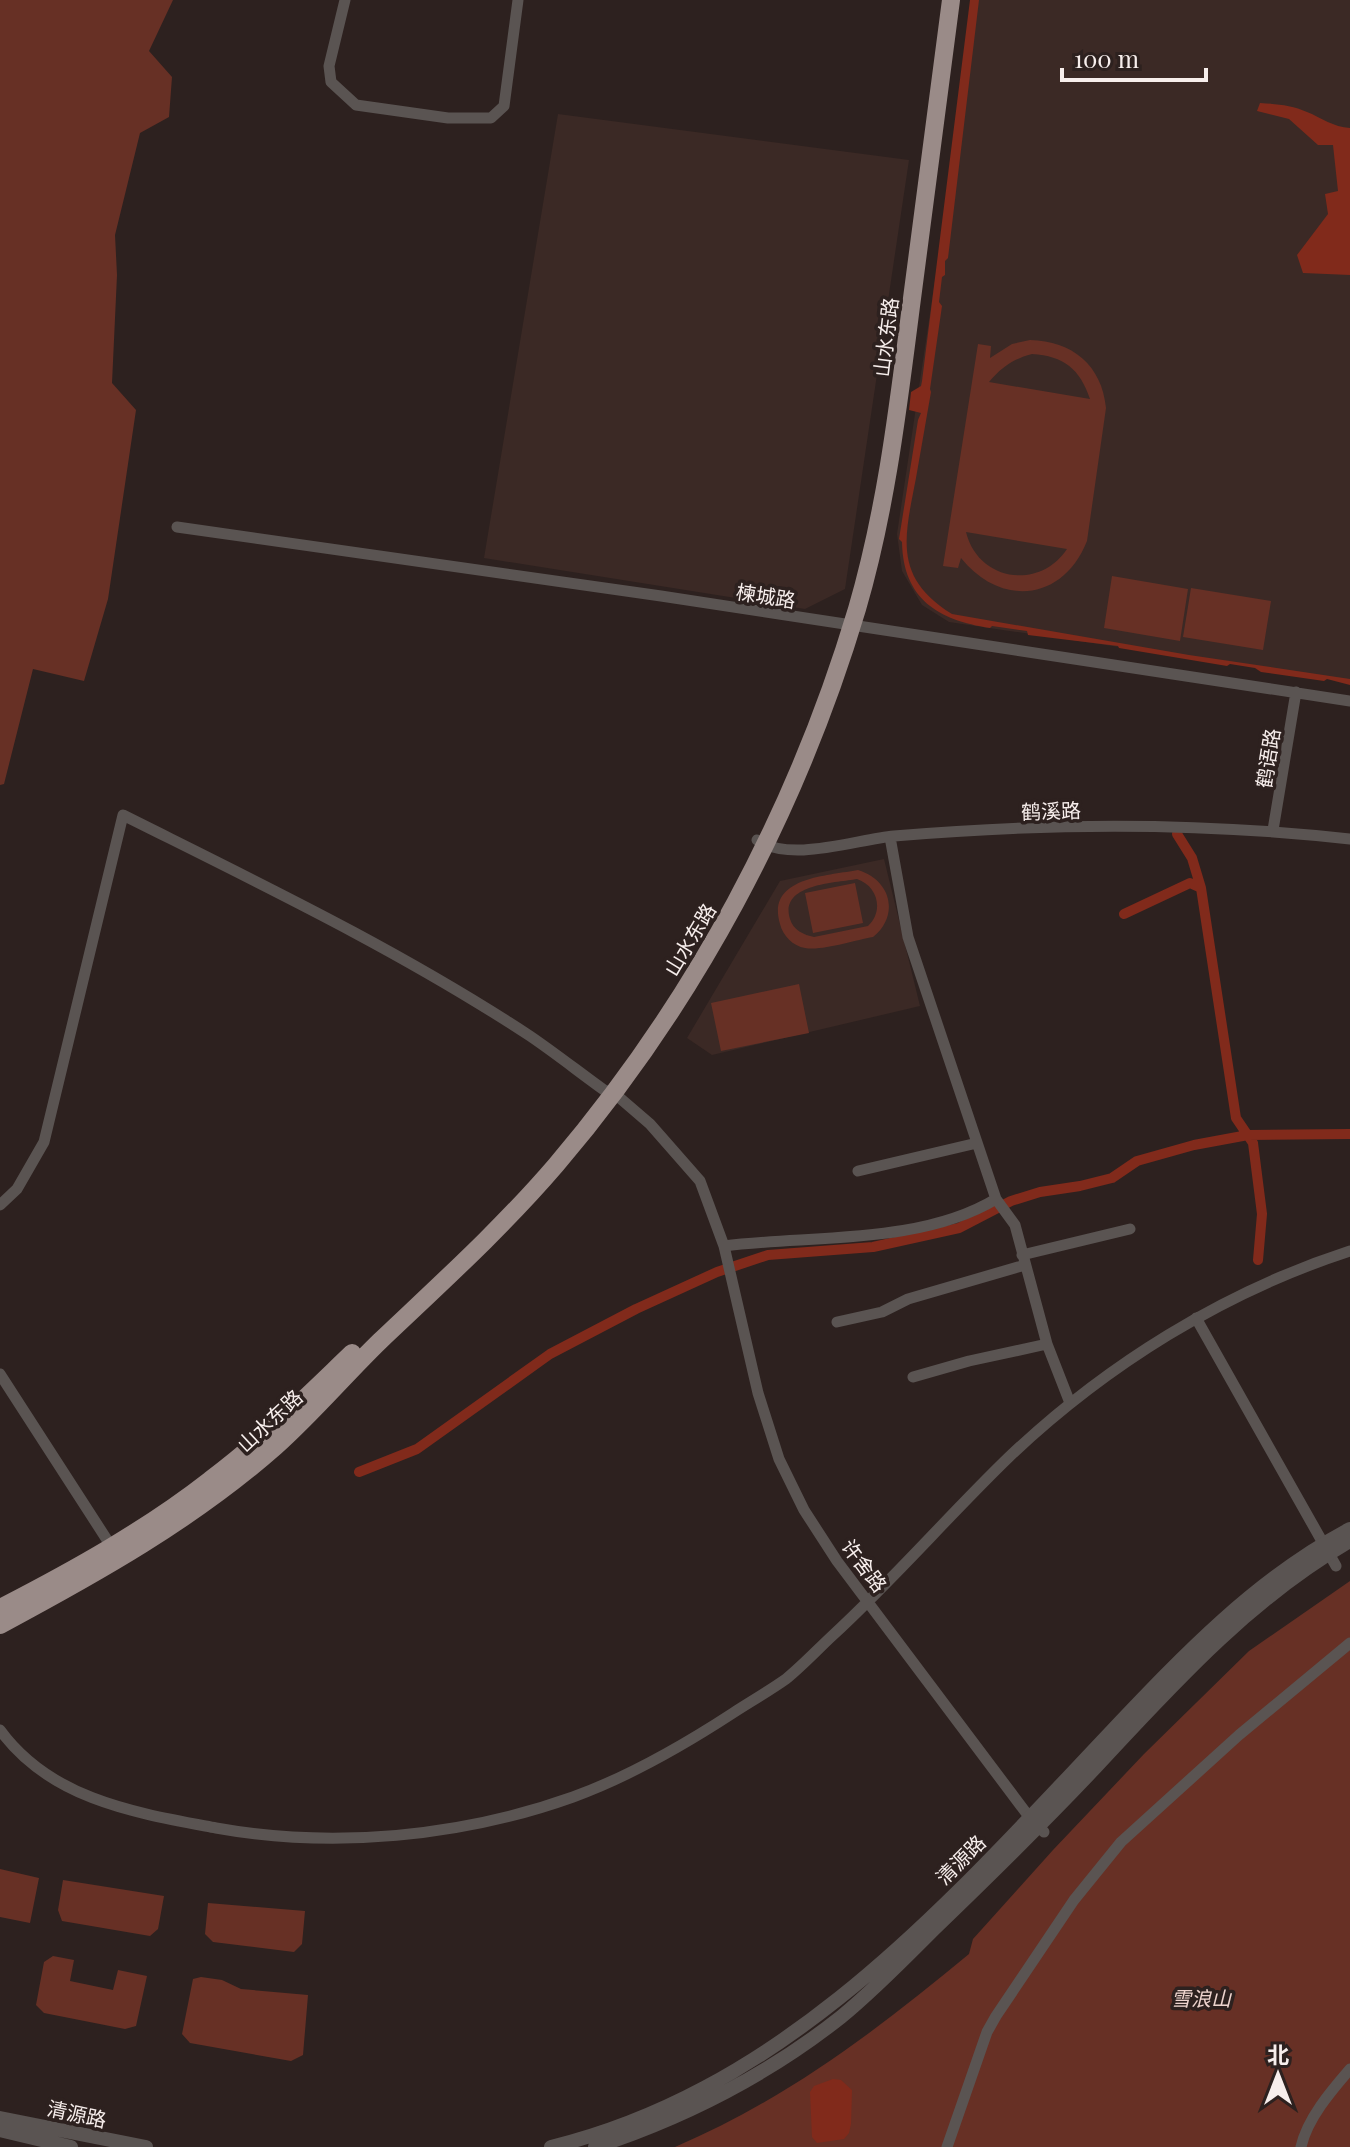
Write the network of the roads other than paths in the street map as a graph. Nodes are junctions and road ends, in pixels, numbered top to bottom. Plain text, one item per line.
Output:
1 (345, 0) edge
2 (518, 0) edge
3 (939, 0) edge
4 (951, 0) edge
5 (177, 527) dead end
6 (846, 626) junction
7 (1296, 692) junction
8 (1350, 701) edge
9 (1273, 830) junction
10 (890, 837) junction
11 (1350, 839) edge
12 (761, 843) junction
13 (609, 1092) junction
14 (977, 1143) junction
15 (858, 1171) dead end
16 (996, 1199) junction
17 (0, 1205) edge
18 (1130, 1229) dead end
19 (724, 1249) junction
20 (1350, 1251) edge
21 (1024, 1260) junction
22 (1196, 1318) junction
23 (837, 1322) dead end
24 (1047, 1344) junction
25 (0, 1374) edge
26 (913, 1377) dead end
27 (1070, 1403) junction
28 (1350, 1529) edge
29 (1350, 1541) edge
30 (111, 1546) junction
31 (1329, 1554) junction
32 (870, 1601) junction
33 (0, 1608) edge
34 (0, 1625) edge
35 (1350, 1643) edge
36 (0, 1730) edge
37 (1038, 1826) junction
38 (1350, 2069) edge
39 (0, 2118) edge
40 (0, 2130) edge
41 (119, 2140) edge
42 (71, 2147) edge
43 (146, 2147) edge
44 (551, 2147) edge
45 (595, 2147) edge
46 (947, 2147) edge
47 (1301, 2147) edge

1 - 2 street
3 - 6 highway, 山水东路
4 - 6 highway, 山水东路
5 - 6 street, 楝城路
6 - 7 street, 楝城路
6 - 12 highway, 山水东路
7 - 8 street, 楝城路
7 - 9 street, 鹤语路
9 - 10 street, 鹤溪路
9 - 11 street, 鹤溪路
10 - 12 street, 鹤溪路
10 - 14 street
12 - 13 highway, 山水东路
13 - 17 street, 许舍路
13 - 19 street, 许舍路
13 - 30 highway, 山水东路
13 - 34 highway, 山水东路
14 - 15 street
14 - 16 street
16 - 19 street
16 - 21 street
18 - 21 street
19 - 32 street, 许舍路
20 - 22 street
21 - 23 street
21 - 24 street
22 - 27 street
22 - 31 street
24 - 26 street
24 - 27 street
25 - 30 street
27 - 32 street
28 - 31 street, 清源路
29 - 31 street, 清源路
30 - 33 highway, 山水东路
31 - 37 street, 清源路
32 - 36 street
32 - 37 street, 许舍路
35 - 46 street
37 - 44 street, 清源路
37 - 45 street, 清源路
38 - 47 street
39 - 41 street, 清源路
40 - 42 street, 清源路
41 - 43 street, 清源路

